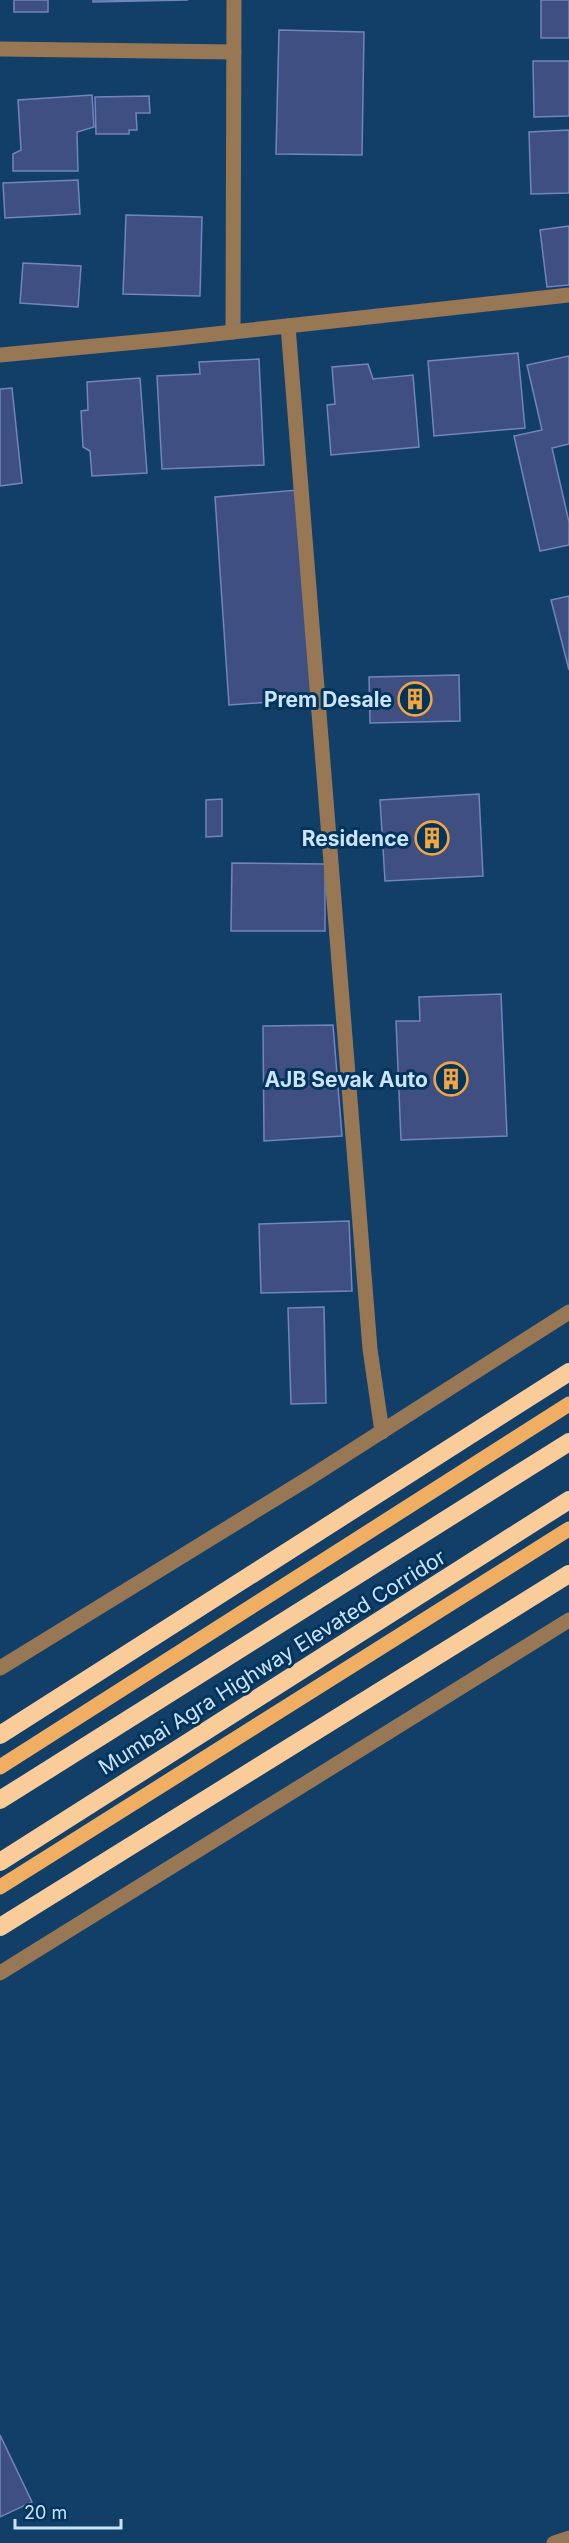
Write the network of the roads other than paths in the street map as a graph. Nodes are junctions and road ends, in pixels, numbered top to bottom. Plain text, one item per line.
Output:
1 (234, 0) edge
2 (0, 49) edge
3 (234, 52) junction
4 (569, 295) edge
5 (288, 326) junction
6 (233, 332) junction
7 (0, 355) edge
8 (569, 1312) edge
9 (569, 1372) edge
10 (569, 1404) edge
11 (382, 1432) junction
12 (569, 1442) edge
13 (569, 1500) edge
14 (569, 1529) edge
15 (569, 1574) edge
16 (569, 1620) edge
17 (0, 1668) edge
18 (0, 1735) edge
19 (0, 1767) edge
20 (0, 1800) edge
21 (0, 1862) edge
22 (0, 1887) edge
23 (0, 1927) edge
24 (0, 1973) edge
25 (569, 2538) edge
26 (554, 2543) edge

1 - 3 street
2 - 3 street
3 - 6 street
4 - 5 street
5 - 6 street
5 - 11 street
6 - 7 street
8 - 11 street
9 - 18 highway
10 - 19 main road
11 - 17 street
12 - 20 highway, Mumbai Agra Highway Elevated Corridor
13 - 21 highway, Mumbai Agra Highway Elevated Corridor
14 - 22 main road
15 - 23 highway
16 - 24 street
25 - 26 street

